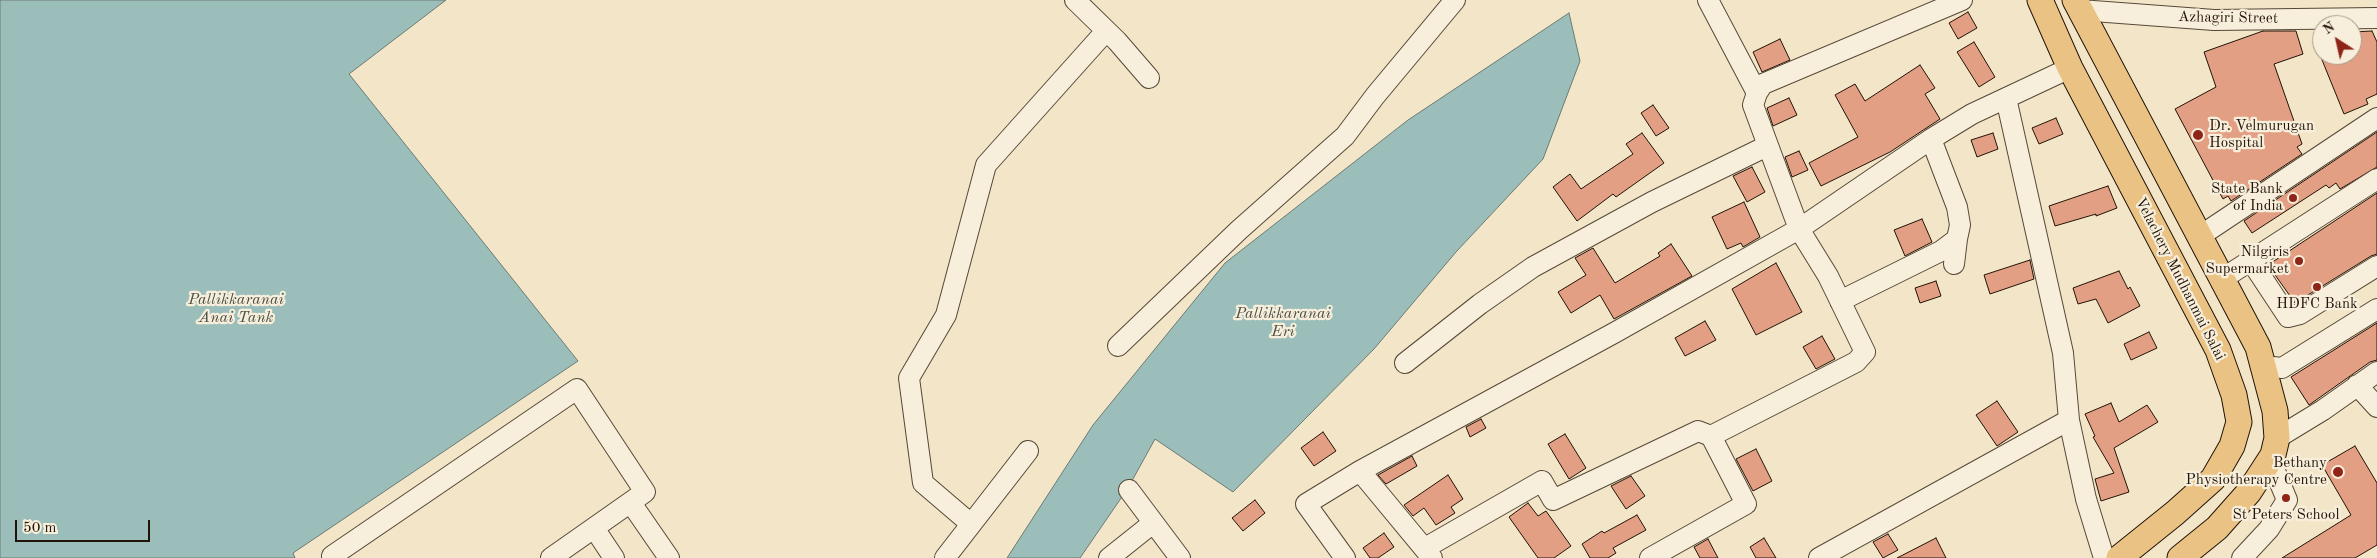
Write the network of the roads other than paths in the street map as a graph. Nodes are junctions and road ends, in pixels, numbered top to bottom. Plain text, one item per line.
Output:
1 (1076, 0) edge
2 (1455, 0) edge
3 (1708, 0) edge
4 (1962, 0) edge
5 (2040, 0) edge
6 (2078, 5) edge
7 (2377, 18) edge
8 (1106, 31) junction
9 (2070, 68) junction
10 (1149, 78) dead end
11 (1757, 93) junction
12 (2006, 98) junction
13 (2377, 118) edge
14 (1930, 139) junction
15 (1767, 146) junction
16 (2377, 179) edge
17 (1799, 228) junction
18 (2200, 236) junction
19 (1957, 239) junction
20 (2251, 260) junction
21 (1954, 264) dead end
22 (2377, 266) edge
23 (2222, 280) junction
24 (1840, 301) junction
25 (2377, 309) edge
26 (1118, 346) dead end
27 (1405, 363) dead end
28 (2263, 366) junction
29 (2377, 372) edge
30 (2357, 385) junction
31 (2377, 407) edge
32 (2069, 420) junction
33 (1711, 436) junction
34 (2273, 449) junction
35 (1028, 451) dead end
36 (1360, 471) junction
37 (1129, 490) dead end
38 (631, 503) junction
39 (1153, 523) junction
40 (972, 524) junction
41 (594, 528) junction
42 (1428, 553) edge
43 (333, 558) edge
44 (551, 558) edge
45 (614, 558) edge
46 (669, 558) edge
47 (945, 558) edge
48 (1109, 558) edge
49 (1180, 558) edge
50 (1345, 558) edge
51 (1650, 558) edge
52 (1819, 558) edge
53 (2104, 558) edge
54 (2119, 558) edge
55 (2180, 558) edge
56 (2242, 558) edge

1 - 8 street
2 - 26 street
3 - 11 street
4 - 11 street
5 - 9 main road, Velachery Mudhanmai Salai
6 - 7 street, Azhagiri Street
6 - 18 main road
8 - 10 street
8 - 40 street
9 - 12 street
9 - 54 main road, Velachery Mudhanmai Salai
11 - 15 street
12 - 14 street
12 - 32 street
13 - 18 street
14 - 17 street
14 - 19 street
15 - 17 street
15 - 27 street
16 - 20 street
17 - 24 street
17 - 36 street
18 - 23 main road
19 - 21 street
19 - 24 street
20 - 22 street
20 - 23 street
23 - 28 main road
24 - 33 street
25 - 28 street
28 - 34 main road
29 - 30 street
30 - 31 street
30 - 34 street
32 - 52 street
32 - 53 street
33 - 42 street
33 - 51 street
34 - 55 main road
34 - 56 street
35 - 40 street
36 - 42 street
36 - 50 street
37 - 39 street
38 - 41 street
38 - 43 street
38 - 46 street
39 - 48 street
39 - 49 street
40 - 47 street
41 - 44 street
41 - 45 street

